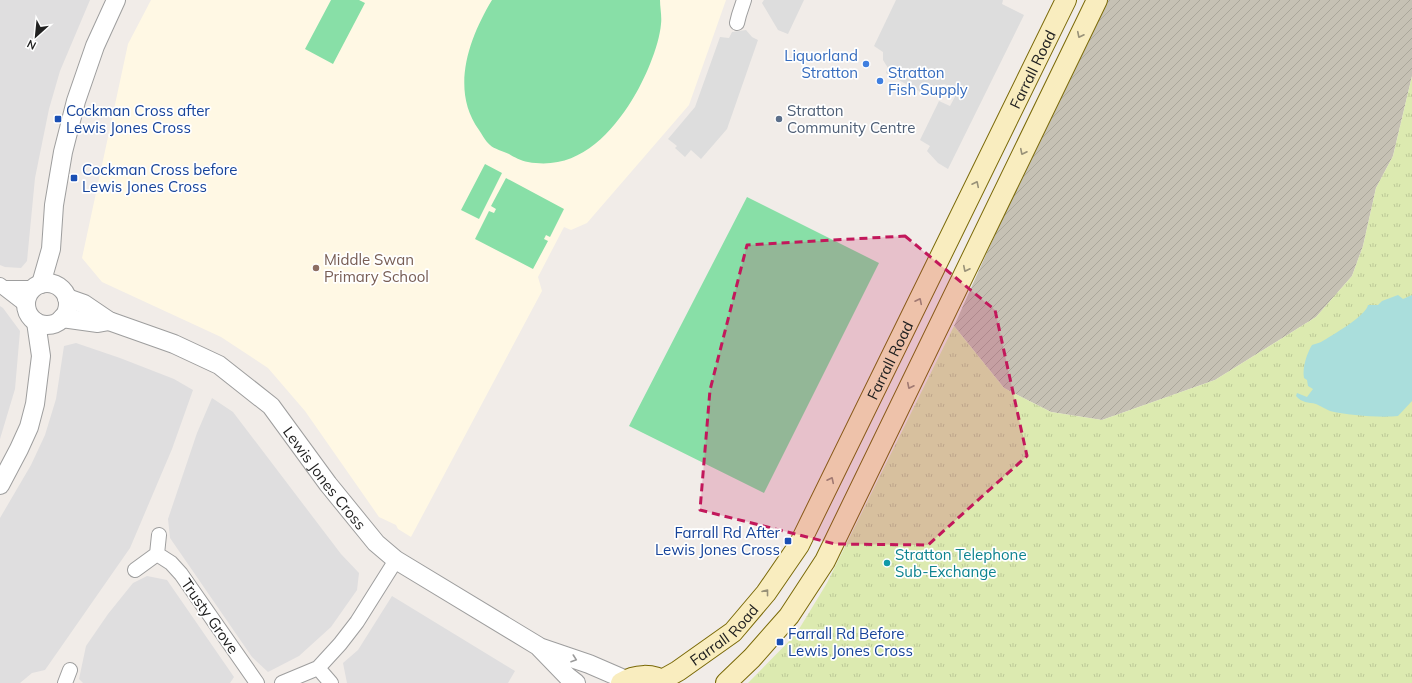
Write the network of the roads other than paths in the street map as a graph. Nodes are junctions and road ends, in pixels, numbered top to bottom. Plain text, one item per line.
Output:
1 (116, 0) edge
2 (744, 0) edge
3 (1066, 0) edge
4 (1097, 0) edge
5 (737, 22) dead end
6 (2, 286) edge
7 (49, 289) junction
8 (26, 305) junction
9 (60, 320) junction
10 (109, 321) junction
11 (36, 322) junction
12 (41, 356) junction
13 (0, 485) edge
14 (159, 534) dead end
15 (157, 554) junction
16 (396, 560) junction
17 (134, 570) dead end
18 (538, 646) junction
19 (318, 668) junction
20 (624, 681) edge
21 (664, 681) edge
22 (257, 683) edge
23 (282, 683) edge
24 (332, 683) edge
25 (576, 683) edge
26 (726, 683) edge

1 - 7 street
2 - 5 street
21 -> 3 main road, Farrall Road
4 -> 26 main road, Farrall Road
6 - 7 street, Lewis Jones Cross
6 - 8 street, Lewis Jones Cross
7 - 8 street
7 - 9 street
7 - 10 street, Lewis Jones Cross
8 - 11 street
9 - 10 street, Lewis Jones Cross
9 - 11 street
9 - 12 street
10 - 16 street, Lewis Jones Cross
11 - 12 street
12 - 13 street
14 - 15 street
15 - 17 street
15 - 22 street, Trusty Grove
16 - 18 street, Lewis Jones Cross
16 - 19 street
18 -> 20 street, Lewis Jones Cross
18 - 25 street, Lewis Jones Cross
19 - 23 street
19 - 24 street
20 - 21 main road, Farrall Road

